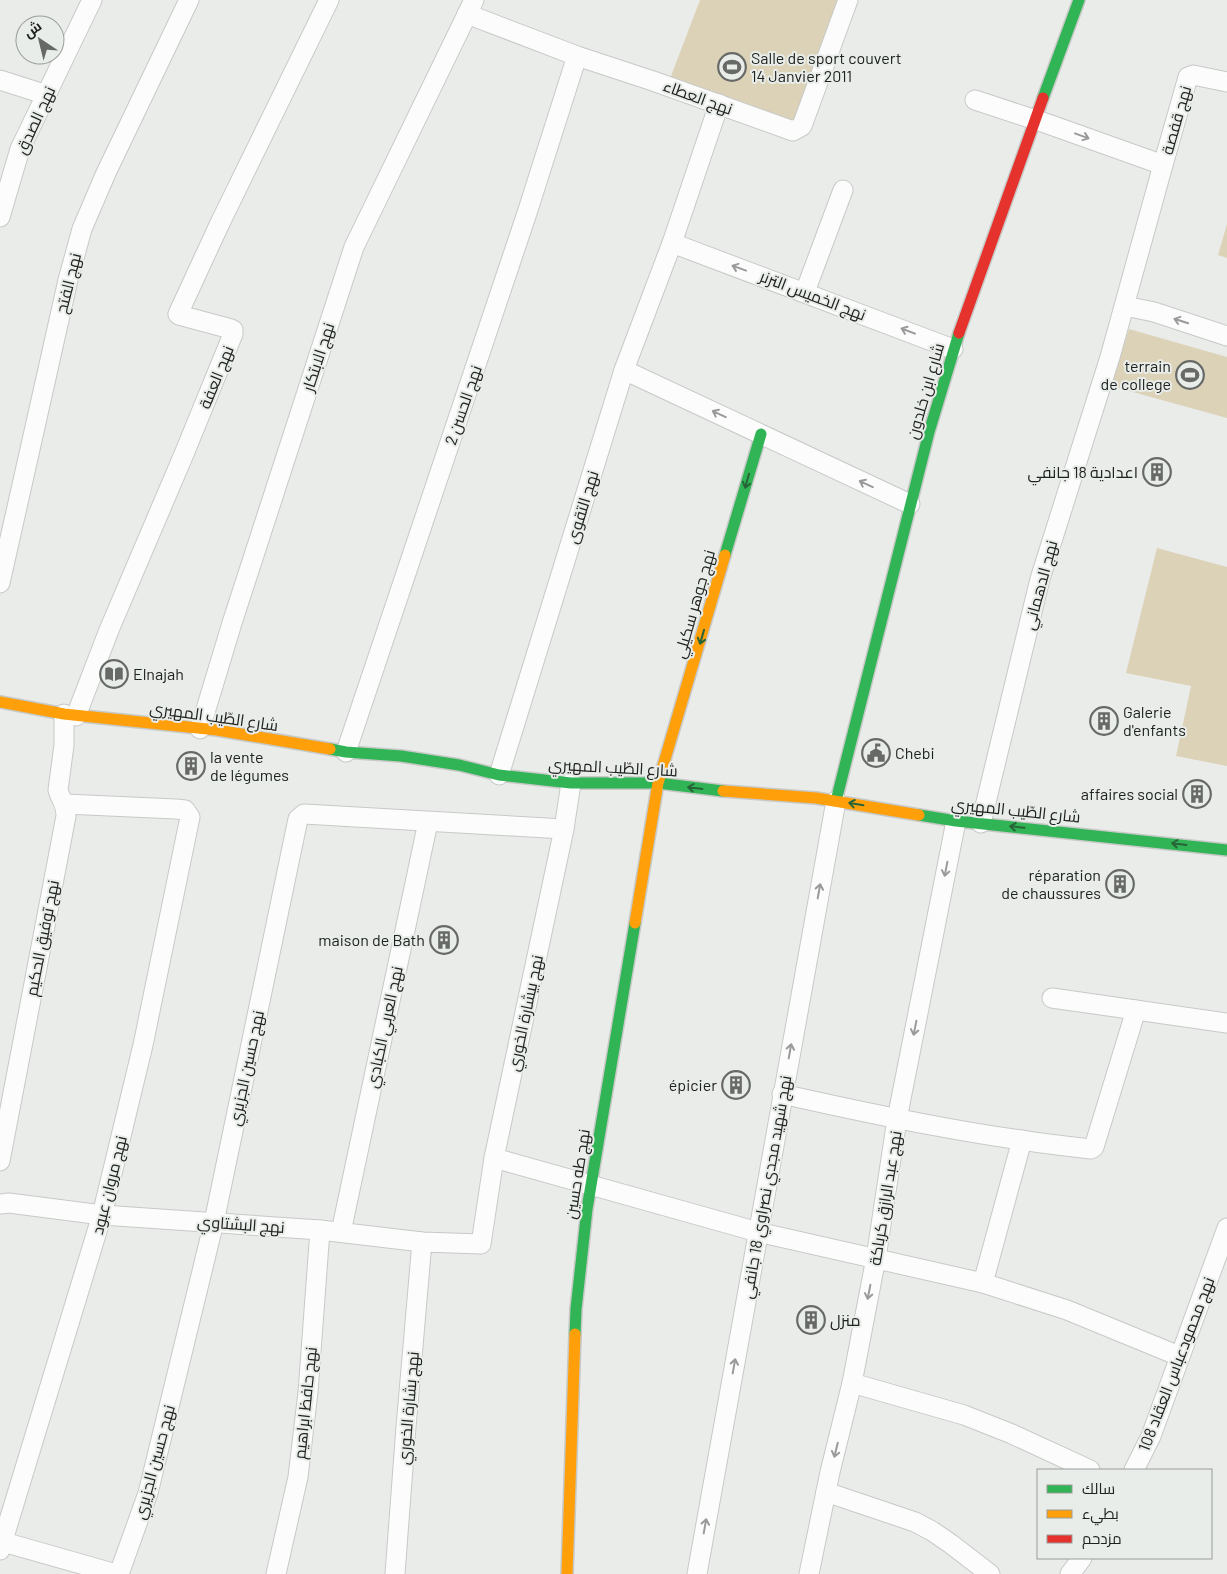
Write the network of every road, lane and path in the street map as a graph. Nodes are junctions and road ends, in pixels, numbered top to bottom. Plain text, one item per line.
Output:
1 (92, 0) edge
2 (189, 0) edge
3 (329, 0) edge
4 (848, 0) edge
5 (1079, 0) edge
6 (471, 7) edge
7 (577, 56) junction
8 (0, 80) edge
9 (1227, 82) edge
10 (47, 95) junction
11 (975, 100) dead end
12 (719, 104) junction
13 (1036, 120) junction
14 (7, 162) edge
15 (1163, 165) junction
16 (843, 190) dead end
17 (0, 217) edge
18 (672, 242) junction
19 (805, 292) junction
20 (1125, 306) junction
21 (1227, 336) edge
22 (953, 349) junction
23 (624, 370) junction
24 (761, 434) junction
25 (910, 504) junction
26 (0, 583) edge
27 (0, 702) edge
28 (70, 715) junction
29 (200, 729) junction
30 (346, 752) junction
31 (499, 775) junction
32 (571, 783) junction
33 (658, 783) junction
34 (836, 801) junction
35 (65, 804) junction
36 (956, 821) junction
37 (428, 822) junction
38 (981, 823) junction
39 (564, 829) junction
40 (1227, 850) edge
41 (1052, 998) dead end
42 (1136, 1010) junction
43 (1227, 1023) edge
44 (782, 1094) junction
45 (897, 1119) junction
46 (1022, 1140) junction
47 (494, 1158) junction
48 (0, 1161) edge
49 (591, 1186) junction
50 (0, 1204) edge
51 (102, 1215) junction
52 (214, 1222) junction
53 (1227, 1228) edge
54 (320, 1230) junction
55 (341, 1232) junction
56 (758, 1232) junction
57 (422, 1242) junction
58 (481, 1244) joint
59 (876, 1258) junction
60 (982, 1283) junction
61 (1179, 1356) junction
62 (852, 1383) junction
63 (1088, 1469) edge
64 (1134, 1469) edge
65 (826, 1492) junction
66 (1, 1544) edge
67 (1081, 1559) edge
68 (117, 1574) edge
69 (276, 1574) edge
70 (395, 1574) edge
71 (567, 1574) edge
72 (697, 1574) edge
73 (809, 1574) edge
74 (990, 1574) edge
75 (1070, 1574) edge

1 - 10 street, نهج الصدق
2 - 26 street, نهج الفتح
3 - 28 street, نهج العفة
4 - 12 street, نهج العطاء
5 - 13 street, شارع ابن خلدون
6 - 7 street, نهج العطاء
6 - 29 street, نهج الابتكار
7 - 12 street, نهج العطاء
7 - 30 street, نهج الحسن 2
8 - 10 street
9 - 15 street, نهج قفصة
10 - 14 street, نهج الصدق
11 - 13 street
12 - 18 street, نهج التقوى
13 -> 15 street
13 - 22 street, شارع ابن خلدون
14 - 17 street, نهج الصدق
15 - 20 street, نهج قفصة
16 - 19 street
19 -> 18 street, نهج الخميس الترنر
18 - 23 street, نهج التقوى
22 -> 19 street, نهج الخميس الترنر
21 -> 20 street
20 - 38 street, نهج الدهماني
22 - 25 street, شارع ابن خلدون
24 -> 23 street
23 - 31 street, نهج التقوى
25 -> 24 street
24 -> 33 street, نهج جوهر سكيلي
25 - 34 street, شارع ابن خلدون
27 - 28 street, شارع الطّيب المهيري
28 - 29 street, شارع الطّيب المهيري
28 - 35 street, نهج توفيق الحكيم
29 - 30 street, شارع الطّيب المهيري
30 - 31 street, شارع الطّيب المهيري
31 - 32 street, شارع الطّيب المهيري
32 - 33 street, شارع الطّيب المهيري
32 - 39 street, نهج بيشارة الخوري
34 -> 33 street, شارع الطّيب المهيري
33 - 49 street, نهج طه حسين
36 -> 34 street, شارع الطّيب المهيري
44 -> 34 street, نهج شهيد مجدي نصراوي 18 جانفي
35 - 48 street, نهج توفيق الحكيم
35 - 51 street, نهج مروان عبود
36 - 38 street, شارع الطّيب المهيري
36 -> 45 street, نهج عبد الرازق كرباكة
37 - 39 street, نهج حسين الجزيري
37 - 52 street, نهج حسين الجزيري
37 - 55 street, نهج العربي الكبادي
40 -> 38 street, شارع الطّيب المهيري
39 - 47 street, نهج بيشارة الخوري
41 - 42 street
42 - 43 street
42 - 46 street
44 - 45 street
44 - 56 street, نهج شهيد مجدي نصراوي 18 جانفي
45 - 46 street
45 - 59 street, نهج عبد الرازق كرباكة
46 - 60 street
47 - 49 street
47 - 58 street, نهج بيشارة الخوري
49 - 56 street
49 - 71 street, نهج طه حسين
50 - 51 street, نهج البشتاوي
51 - 52 street, نهج البشتاوي
51 - 66 street, نهج مروان عبود
52 - 54 street, نهج البشتاوي
52 - 68 street, نهج حسين الجزيري
53 - 61 street, نهج محمودعباس العقاد 108
54 - 55 street, نهج البشتاوي
54 - 69 street, نهج حافظ ابراهيم
55 - 57 street, نهج البشتاوي
56 - 59 street
72 -> 56 street, نهج شهيد مجدي نصراوي 18 جانفي
57 - 58 street, نهج البشتاوي
57 - 70 street, نهج بشارة الخوري
59 - 60 street
59 -> 62 street, نهج عبد الرازق كرباكة
60 - 61 street
61 - 64 street, نهج محمودعباس العقاد 108
62 - 63 street
62 -> 65 street, نهج عبد الرازق كرباكة
65 - 73 street, نهج عبد الرازق كرباكة
65 - 74 street
66 - 68 street
67 - 75 street

